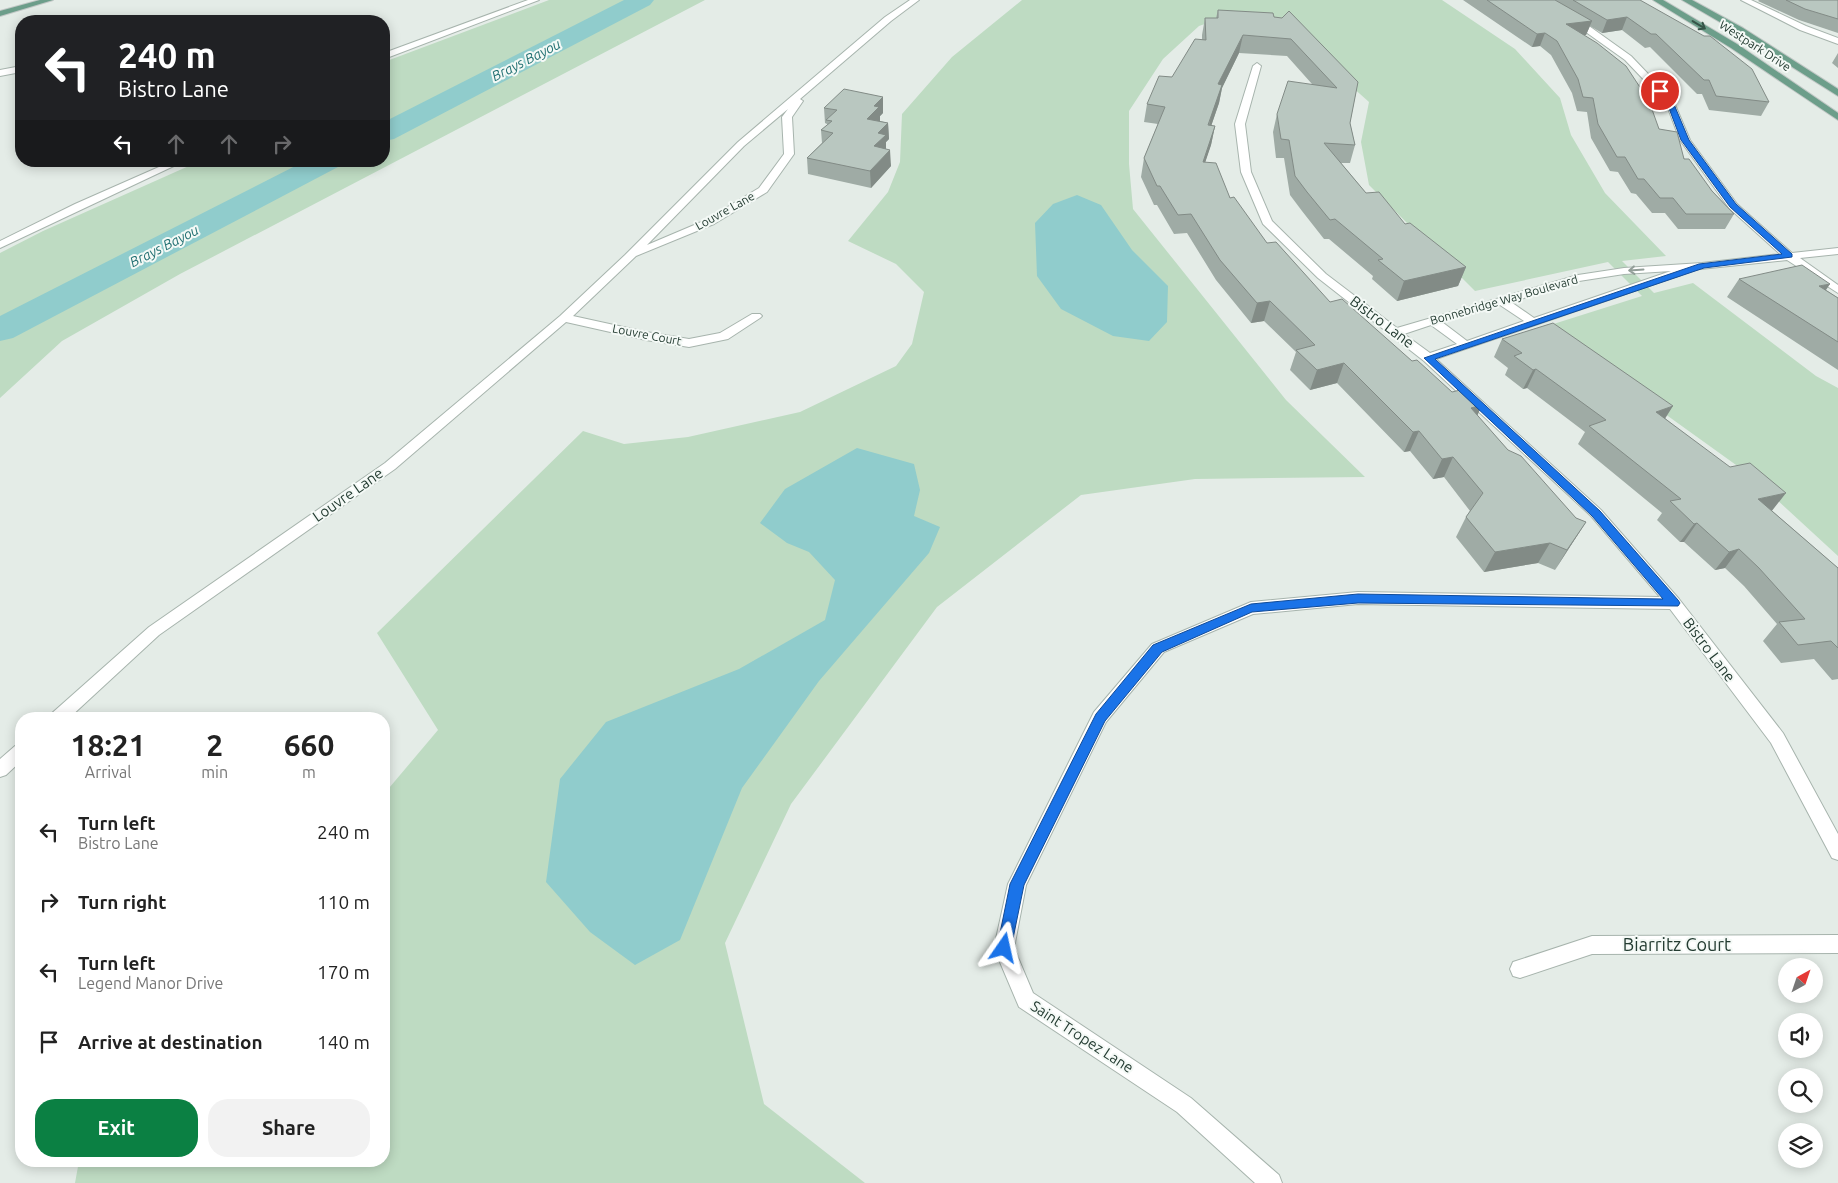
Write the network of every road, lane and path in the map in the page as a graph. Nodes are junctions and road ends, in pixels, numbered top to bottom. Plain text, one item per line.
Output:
1 (20, 0) edge
2 (49, 0) edge
3 (535, 0) edge
4 (915, 0) edge
5 (1534, 0) edge
6 (1657, 0) edge
7 (1686, 0) edge
8 (1745, 0) edge
9 (0, 6) edge
10 (0, 14) edge
11 (1838, 41) edge
12 (390, 54) edge
13 (1257, 66) dead end
14 (15, 70) edge
15 (0, 73) edge
16 (812, 82) junction
17 (1838, 93) edge
18 (1838, 117) edge
19 (164, 167) edge
20 (0, 245) edge
21 (1838, 252) edge
22 (1789, 256) junction
23 (629, 257) junction
24 (1702, 266) junction
25 (1838, 290) edge
26 (1501, 300) junction
27 (756, 316) dead end
28 (564, 318) junction
29 (1433, 321) junction
30 (1534, 323) junction
31 (1397, 332) junction
32 (1467, 346) junction
33 (1428, 358) junction
34 (1674, 603) junction
35 (65, 712) edge
36 (15, 756) edge
37 (0, 770) edge
38 (1838, 852) edge
39 (1838, 944) edge
40 (1520, 969) dead end
41 (1271, 1183) edge

1 - 9 main road
2 - 10 main road
3 - 12 street
4 - 16 street, Louvre Lane
5 - 22 street
6 -> 18 main road, Westpark Drive
7 - 17 main road, Westpark Drive
8 - 11 street
13 - 31 street, Bistro Lane
14 - 15 street
16 - 23 street, Louvre Lane
16 - 23 street, Louvre Lane
19 - 20 street
21 - 22 street, Bonnebridge Way Boulevard
22 - 24 street, Bonnebridge Way Boulevard
22 - 25 street
23 - 28 street, Louvre Lane
24 -> 26 street, Bonnebridge Way Boulevard
24 - 30 street, Bonnebridge Way Boulevard
26 - 29 street, Bonnebridge Way Boulevard
26 - 30 street
27 - 28 street, Louvre Court
28 - 35 street, Louvre Lane
29 - 31 street, Bonnebridge Way Boulevard
29 - 32 street
30 - 32 street, Bonnebridge Way Boulevard
31 - 33 street, Bistro Lane
32 - 33 street, Bonnebridge Way Boulevard
33 - 34 street, Bistro Lane
34 - 38 street, Bistro Lane
34 - 41 street, Saint Tropez Lane
36 - 37 street
39 - 40 street, Biarritz Court

